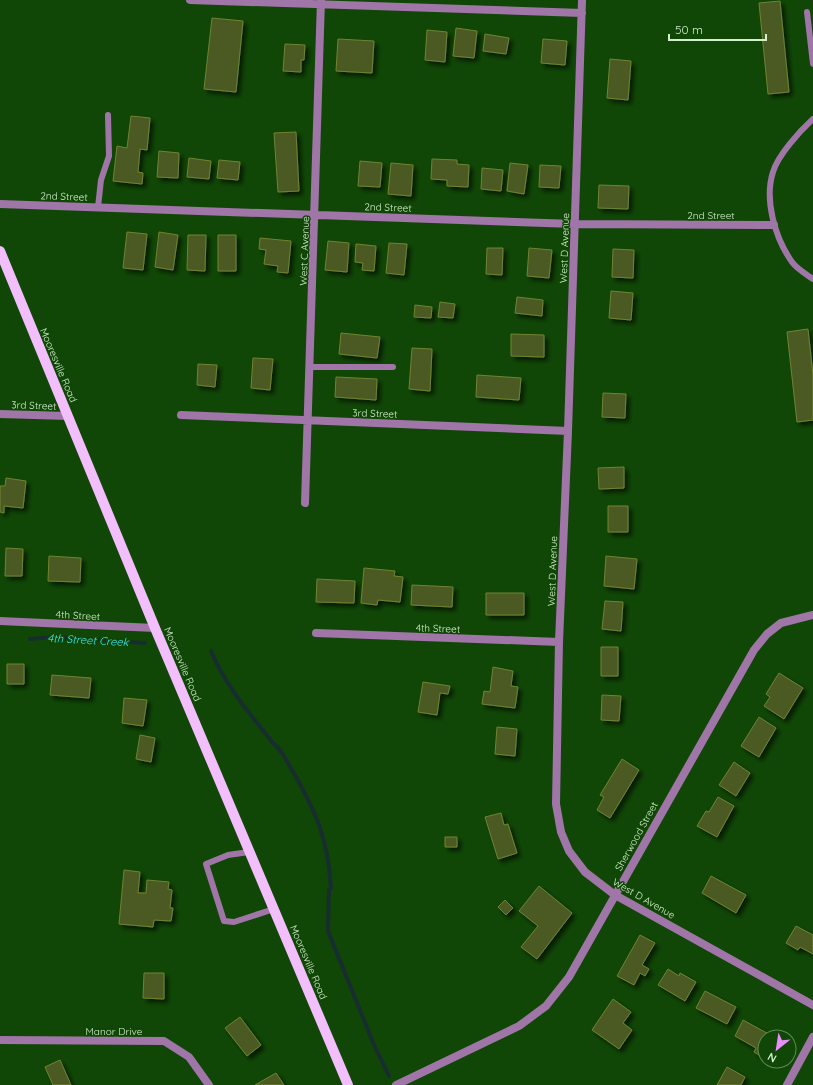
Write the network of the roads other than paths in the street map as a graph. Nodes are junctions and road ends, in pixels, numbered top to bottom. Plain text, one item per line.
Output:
1 (190, 0) edge
2 (582, 0) edge
3 (321, 3) edge
4 (807, 12) dead end
5 (582, 14) junction
6 (813, 64) edge
7 (108, 115) dead end
8 (813, 119) edge
9 (0, 204) edge
10 (98, 207) junction
11 (315, 214) junction
12 (575, 224) junction
13 (774, 225) junction
14 (0, 251) edge
15 (813, 279) edge
16 (310, 367) junction
17 (393, 368) dead end
18 (0, 414) edge
19 (182, 415) dead end
20 (68, 416) junction
21 (309, 421) junction
22 (568, 431) junction
23 (305, 503) dead end
24 (813, 615) edge
25 (0, 621) edge
26 (155, 628) junction
27 (316, 633) dead end
28 (559, 642) junction
29 (250, 852) junction
30 (615, 895) junction
31 (274, 909) junction
32 (813, 1005) edge
33 (813, 1038) edge
34 (0, 1040) edge
35 (209, 1085) edge
36 (348, 1085) edge
37 (396, 1085) edge
38 (787, 1085) edge

1 - 3 street
2 - 5 street, West D Avenue
3 - 5 street
3 - 11 street, West C Avenue
4 - 6 lane
5 - 12 street, West D Avenue
7 - 10 lane
8 - 13 lane
9 - 10 street, 2nd Street
10 - 11 street, 2nd Street
11 - 12 street, 2nd Street
11 - 16 street, West C Avenue
12 - 13 street, 2nd Street
12 - 22 street, West D Avenue
13 - 15 lane
14 - 20 main road, Mooresville Road
16 - 17 lane
16 - 21 street, West C Avenue
18 - 20 street, 3rd Street
19 - 21 street, 3rd Street
20 - 26 main road, Mooresville Road
21 - 22 street, 3rd Street
21 - 23 street, West C Avenue
22 - 28 street, West D Avenue
24 - 30 street, Sherwood Street
25 - 26 street, 4th Street
26 - 29 main road, Mooresville Road
27 - 28 street, 4th Street
28 - 30 street, West D Avenue
29 - 31 main road, Mooresville Road
29 - 31 lane
30 - 32 street, West D Avenue
30 - 37 street, Sherwood Street
31 - 36 main road, Mooresville Road
33 - 38 street
34 - 35 street, Manor Drive

